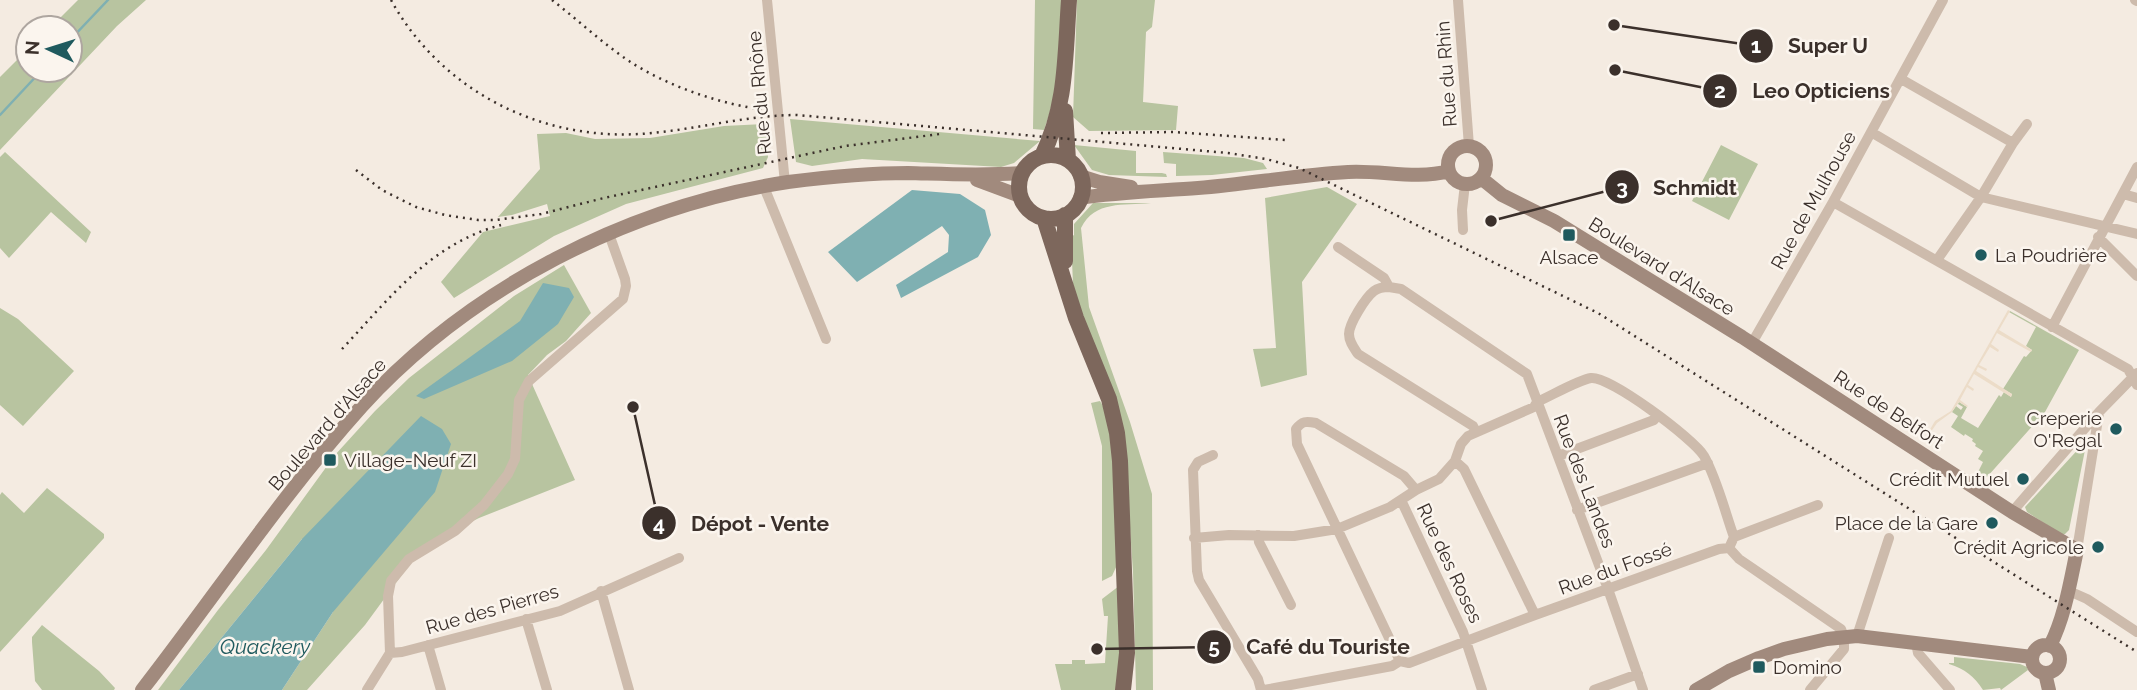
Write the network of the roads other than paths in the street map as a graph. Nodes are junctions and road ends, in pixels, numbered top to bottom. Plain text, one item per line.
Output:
1 (767, 0) edge
2 (1069, 0) edge
3 (1458, 0) edge
4 (1943, 0) edge
5 (1901, 79) junction
6 (1064, 87) junction
7 (2027, 124) dead end
8 (1871, 132) junction
9 (2013, 143) junction
10 (1469, 146) junction
11 (1042, 156) junction
12 (1068, 160) junction
13 (2137, 167) edge
14 (1449, 170) junction
15 (1022, 173) junction
16 (962, 176) junction
17 (1080, 176) junction
18 (1481, 178) junction
19 (785, 183) junction
20 (1465, 184) junction
21 (764, 187) junction
22 (1164, 190) junction
23 (2123, 194) junction
24 (1020, 196) junction
25 (1981, 197) junction
26 (1080, 198) junction
27 (2137, 198) edge
28 (1833, 202) junction
29 (1065, 215) junction
30 (1044, 218) junction
31 (2105, 227) junction
32 (1463, 230) dead end
33 (609, 233) junction
34 (2137, 234) edge
35 (2098, 237) junction
36 (1338, 247) dead end
37 (1937, 260) junction
38 (2137, 276) edge
39 (1065, 280) junction
40 (1390, 287) junction
41 (2052, 327) junction
42 (826, 339) dead end
43 (1752, 343) junction
44 (2136, 378) edge
45 (1537, 402) junction
46 (2099, 412) junction
47 (1658, 415) junction
48 (1476, 432) junction
49 (1213, 455) dead end
50 (1558, 456) junction
51 (1455, 461) junction
52 (1707, 463) junction
53 (1416, 489) junction
54 (1401, 500) junction
55 (1818, 505) dead end
56 (1577, 510) junction
57 (2012, 512) junction
58 (1337, 529) junction
59 (1258, 535) junction
60 (1734, 537) junction
61 (1194, 538) junction
62 (1889, 538) dead end
63 (1729, 548) junction
64 (2077, 550) junction
65 (679, 558) dead end
66 (1608, 589) junction
67 (601, 591) junction
68 (2069, 591) junction
69 (1291, 605) dead end
70 (1535, 615) junction
71 (526, 619) junction
72 (2137, 632) edge
73 (1850, 637) junction
74 (1466, 640) junction
75 (1916, 643) junction
76 (428, 645) junction
77 (2050, 646) junction
78 (390, 653) junction
79 (1127, 653) junction
80 (2032, 657) junction
81 (1400, 661) junction
82 (2045, 673) junction
83 (1637, 674) junction
84 (142, 690) edge
85 (367, 690) edge
86 (441, 690) edge
87 (547, 690) edge
88 (628, 690) edge
89 (1123, 690) edge
90 (1133, 690) edge
91 (1263, 690) edge
92 (1482, 690) edge
93 (1594, 690) edge
94 (1643, 690) edge
95 (1696, 690) edge
96 (1810, 690) edge
97 (1950, 690) edge
98 (2049, 690) edge

1 - 19 street, Rue du Rhône
2 - 6 main road
3 - 10 street, Rue du Rhin
4 - 5 street, Rue de Mulhouse
5 - 8 street, Rue de Mulhouse
5 - 9 street
6 - 11 main road
6 - 12 main road
7 - 9 street
8 - 25 street
8 - 28 street, Rue de Mulhouse
9 - 25 street
10 - 14 main road
10 - 18 main road
11 - 12 main road
11 - 15 main road
12 - 17 main road
13 - 23 street
14 - 20 main road
14 - 22 main road
15 - 16 main road, Boulevard d'Alsace
15 - 24 main road
16 - 19 main road, Boulevard d'Alsace
16 - 24 main road, Boulevard d'Alsace
17 - 22 main road
17 - 26 main road
18 - 20 main road
18 - 43 main road, Boulevard d'Alsace
19 - 21 main road, Boulevard d'Alsace
20 - 32 street
21 - 33 main road, Boulevard d'Alsace
21 - 42 street
22 - 26 main road
23 - 27 street
23 - 31 street
24 - 30 main road
25 - 31 street
25 - 37 street
26 - 29 main road
28 - 37 street
28 - 43 street, Rue de Mulhouse
29 - 30 main road
29 - 39 main road
30 - 39 main road
31 - 34 street
31 - 35 street
33 - 78 street
33 - 84 main road, Boulevard d'Alsace
35 - 38 street
35 - 41 street
36 - 40 street, Rue des Landes
37 - 41 street
39 - 79 main road
40 - 45 street, Rue des Landes
40 - 48 street
41 - 44 street
43 - 57 main road, Rue de Belfort
44 - 46 street
45 - 47 street
45 - 48 street
45 - 50 street, Rue des Landes
46 - 57 street
46 - 64 street
47 - 50 street
47 - 52 street
48 - 51 street
49 - 61 street
50 - 56 street, Rue des Landes
51 - 53 street
51 - 70 street
52 - 56 street
52 - 60 street
53 - 54 street
53 - 58 street
54 - 58 street
54 - 74 street, Rue des Roses
55 - 60 street
56 - 66 street, Rue des Landes
57 - 64 main road, Rue de Belfort
58 - 59 street
58 - 81 street
59 - 61 street
59 - 69 street
60 - 63 street
61 - 91 street
62 - 73 street
63 - 66 street, Rue du Fossé
63 - 73 street
64 - 68 main road
65 - 67 street, Rue des Pierres
66 - 70 street, Rue du Fossé
66 - 83 street, Rue des Landes
67 - 71 street, Rue des Pierres
67 - 88 street
68 - 72 street
68 - 77 main road
70 - 74 street, Rue du Fossé
71 - 76 street, Rue des Pierres
71 - 87 street
73 - 75 main road
73 - 95 main road
73 - 96 street
74 - 81 street, Rue du Fossé
74 - 92 street, Rue des Roses
75 - 80 main road
75 - 97 street
76 - 78 street, Rue des Pierres
76 - 86 street
77 - 80 main road
77 - 82 main road
78 - 85 street
79 - 89 main road
79 - 90 main road
80 - 82 main road
81 - 91 street, Rue du Fossé
82 - 98 main road
83 - 93 street
83 - 94 street, Rue des Landes

